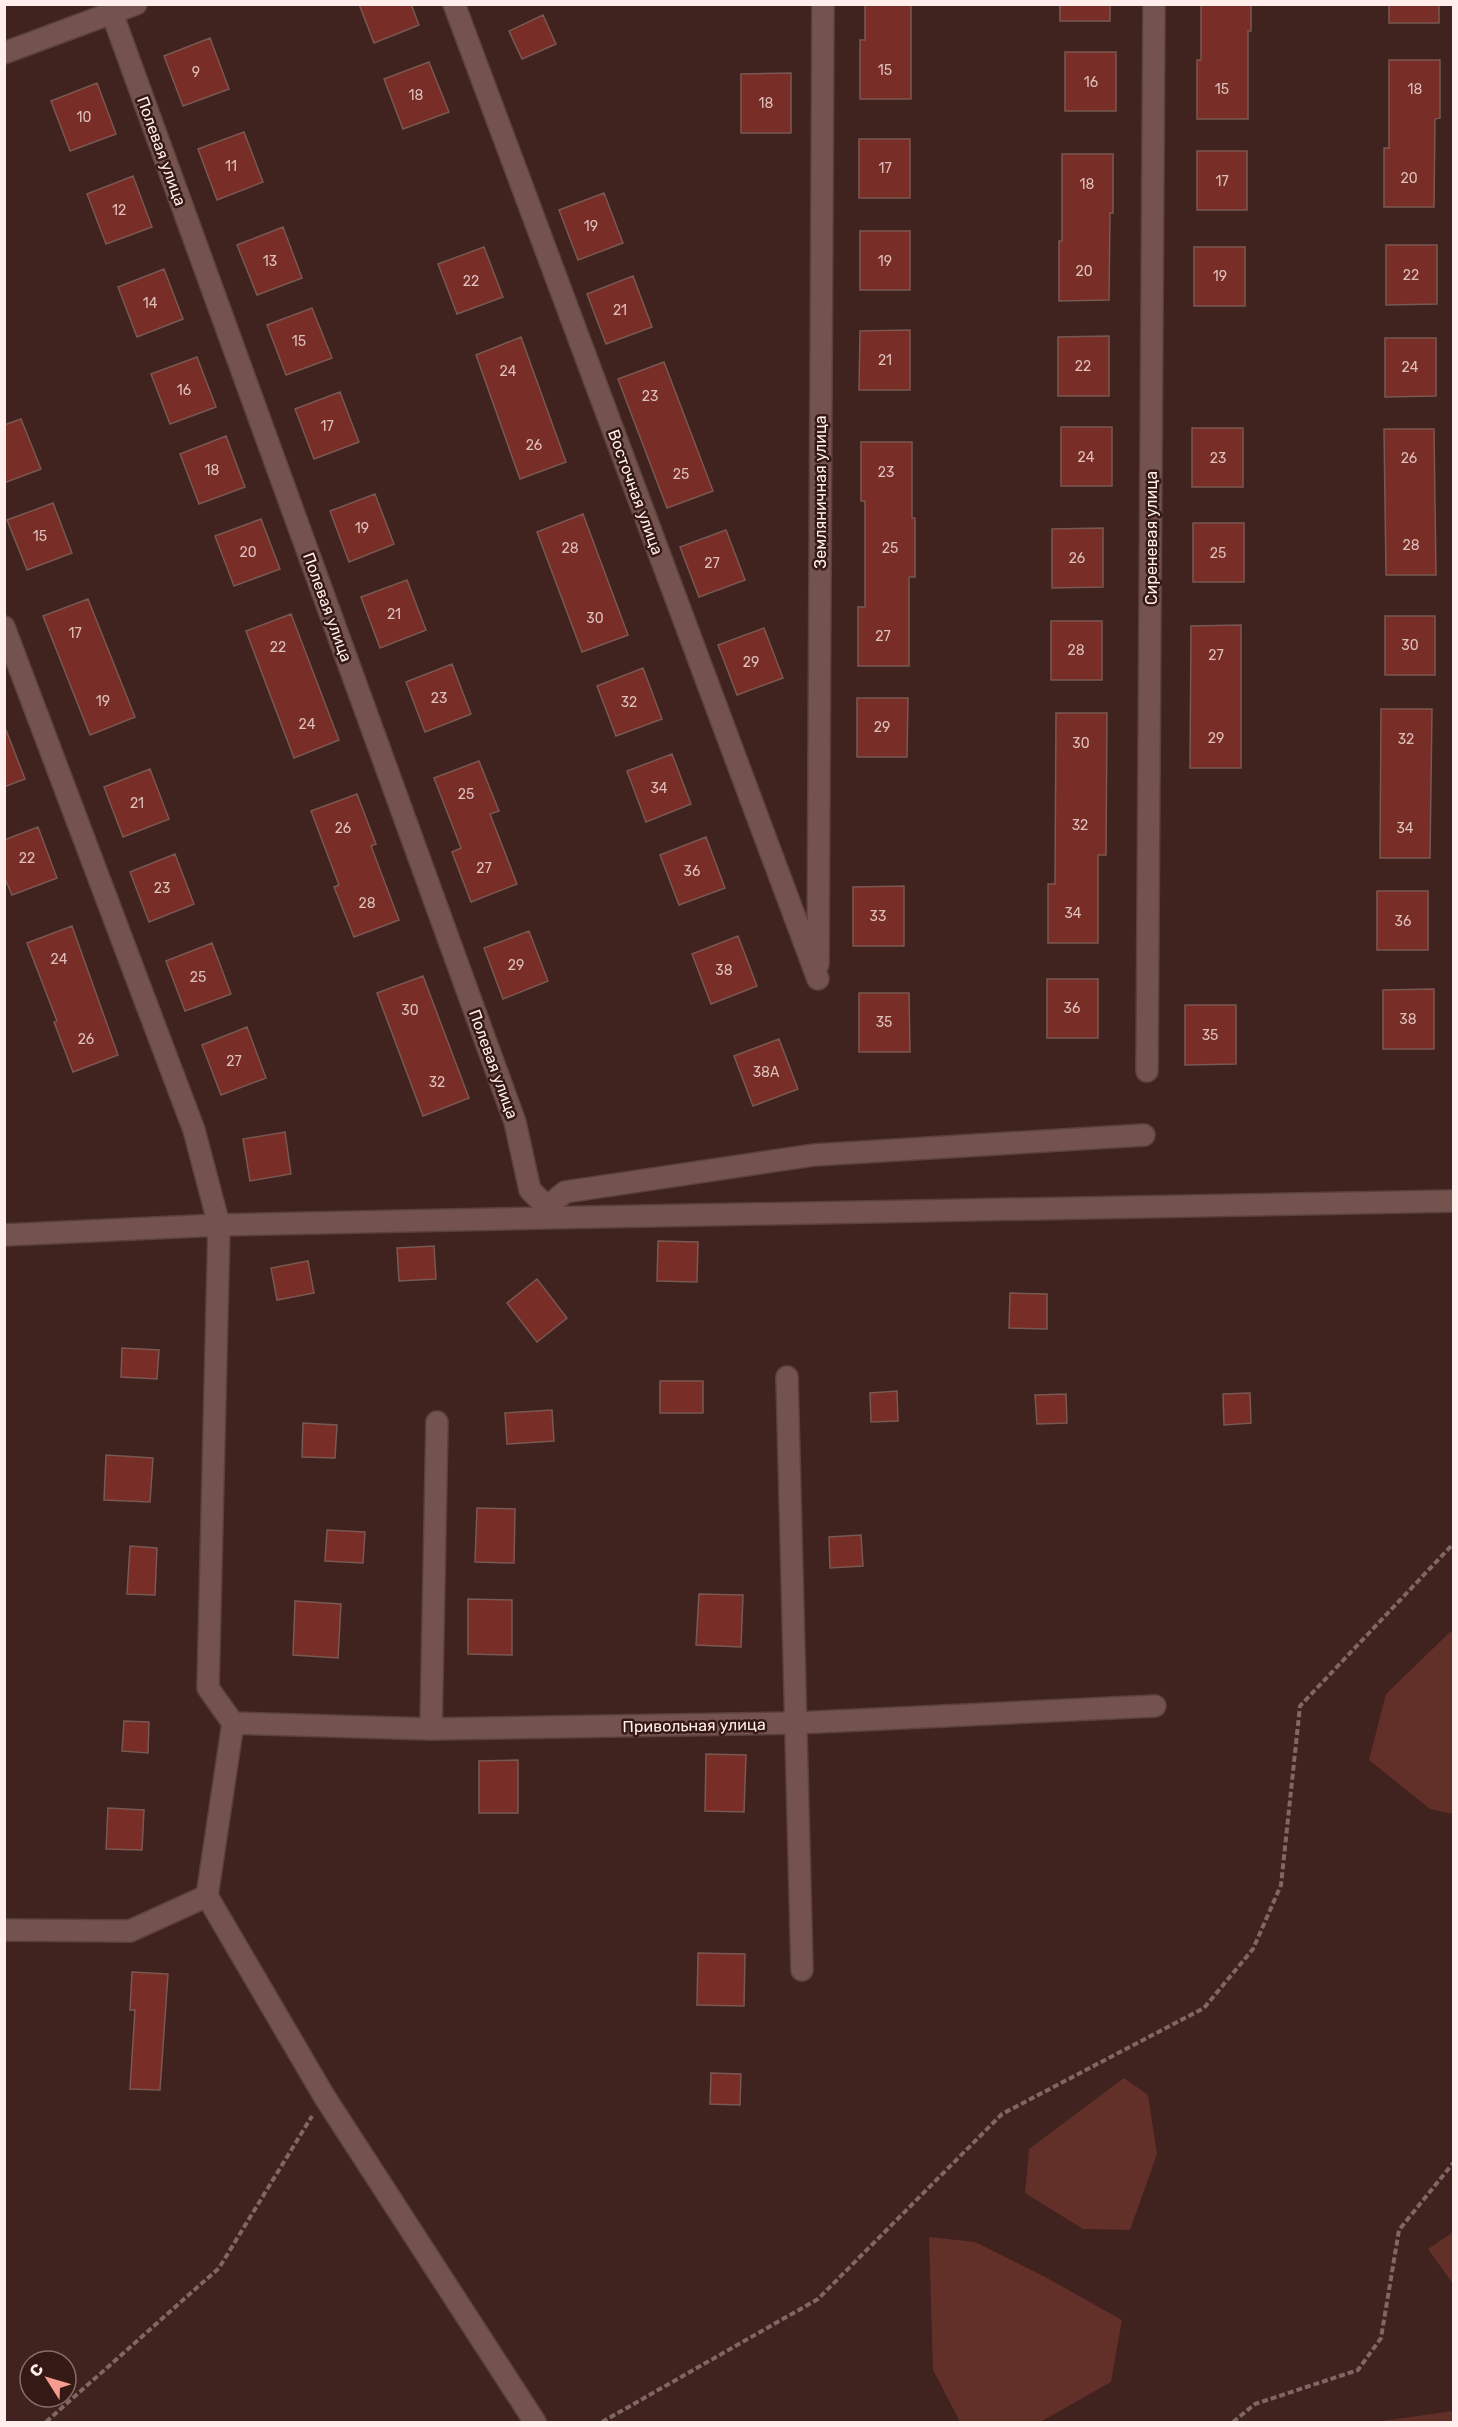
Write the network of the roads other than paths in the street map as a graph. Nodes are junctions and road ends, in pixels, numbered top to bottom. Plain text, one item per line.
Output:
1 (135, 4) edge
2 (454, 4) edge
3 (823, 4) edge
4 (1154, 4) edge
5 (112, 9) edge
6 (4, 53) edge
7 (4, 627) edge
8 (818, 979) joint
9 (1147, 1071) dead end
10 (1144, 1135) dead end
11 (1454, 1200) edge
12 (544, 1212) junction
13 (219, 1225) junction
14 (4, 1235) edge
15 (787, 1377) dead end
16 (437, 1422) dead end
17 (1155, 1706) dead end
18 (233, 1723) junction
19 (796, 1723) junction
20 (431, 1729) junction
21 (207, 1896) junction
22 (4, 1930) edge
23 (802, 1970) dead end
24 (535, 2422) edge

1 - 5 street
2 - 8 street, Восточная улица
3 - 8 street, Земляничная улица
4 - 9 street, Сиреневая улица
5 - 6 street
5 - 12 street, Полевая улица
7 - 13 street
10 - 12 street
11 - 12 street
12 - 13 street
13 - 14 street
13 - 18 street
15 - 19 street
16 - 20 street
17 - 19 street, Привольная улица
18 - 20 street, Привольная улица
18 - 21 street
19 - 20 street, Привольная улица
19 - 23 street
21 - 22 street
21 - 24 street

